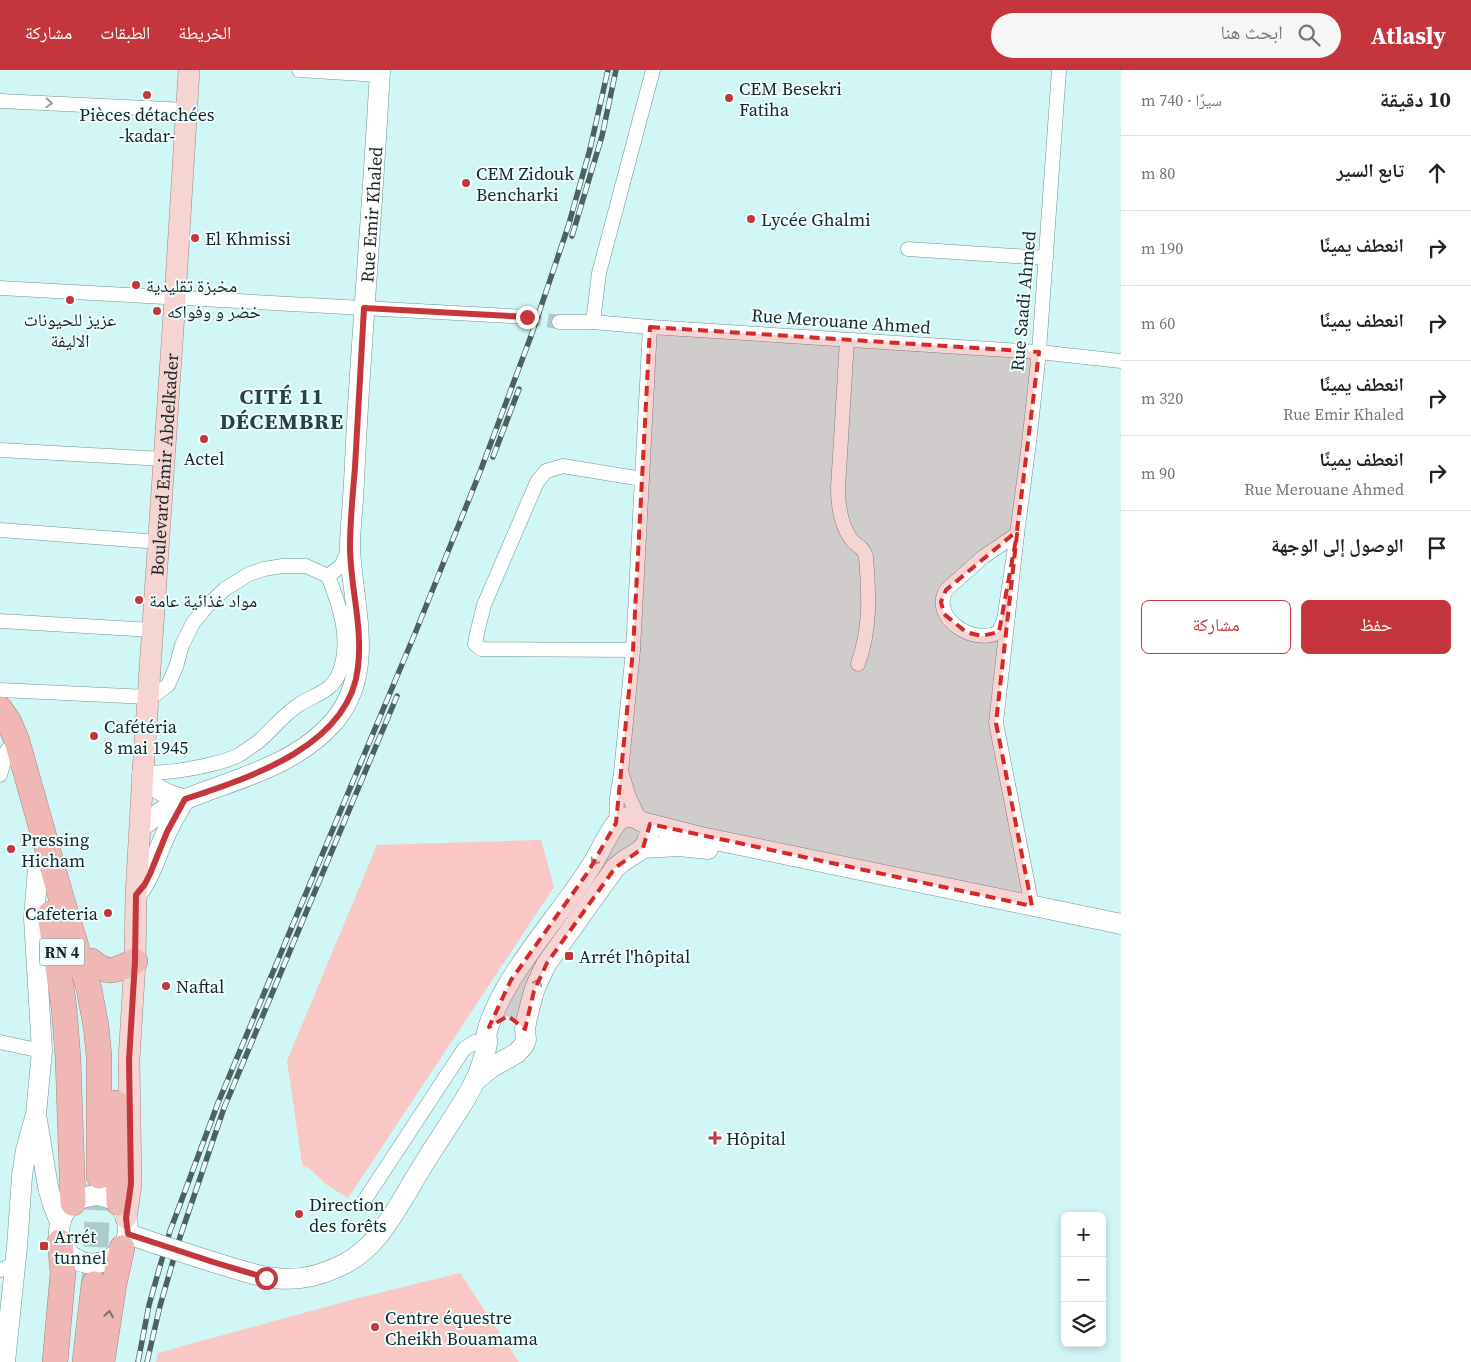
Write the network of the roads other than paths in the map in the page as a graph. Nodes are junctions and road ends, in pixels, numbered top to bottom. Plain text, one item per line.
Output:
1 (189, 70) edge
2 (299, 70) edge
3 (652, 70) edge
4 (1059, 70) edge
5 (380, 73) edge
6 (0, 101) edge
7 (187, 110) junction
8 (908, 248) dead end
9 (1046, 258) junction
10 (0, 288) edge
11 (175, 299) junction
12 (364, 308) junction
13 (527, 317) tunnel mouth
14 (559, 322) tunnel mouth
15 (593, 322) junction
16 (650, 327) junction
17 (847, 340) junction
18 (1038, 352) junction
19 (1121, 360) edge
20 (0, 450) edge
21 (164, 459) junction
22 (642, 480) junction
23 (0, 530) edge
24 (1017, 534) junction
25 (159, 542) junction
26 (350, 546) junction
27 (328, 576) junction
28 (0, 621) edge
29 (152, 630) junction
30 (633, 650) junction
31 (858, 664) dead end
32 (0, 690) edge
33 (148, 697) junction
34 (0, 709) edge
35 (4, 742) edge
36 (142, 773) junction
37 (622, 773) junction
38 (0, 775) edge
39 (185, 799) junction
40 (641, 821) junction
41 (141, 827) junction
42 (614, 828) junction
43 (638, 851) junction
44 (38, 868) junction
45 (136, 895) junction
46 (1032, 906) junction
47 (50, 914) junction
48 (1121, 924) edge
49 (70, 928) junction
50 (1121, 936) edge
51 (91, 961) junction
52 (135, 961) junction
53 (525, 1029) junction
54 (488, 1036) junction
55 (0, 1042) edge
56 (42, 1051) junction
57 (511, 1056) junction
58 (475, 1081) junction
59 (36, 1114) junction
60 (362, 1204) dead end
61 (64, 1222) junction
62 (124, 1226) junction
63 (8, 1267) edge
64 (6, 1362) edge
65 (55, 1362) edge
66 (69, 1362) edge
67 (85, 1362) edge
68 (102, 1362) edge

1 - 7 main road, Boulevard Emir Abdelkader
2 - 5 street
3 - 15 street
4 - 9 street, Rue Saadi Ahmed
5 - 12 street, Rue Emir Khaled
6 -> 7 street
7 - 11 main road, Boulevard Emir Abdelkader
8 - 9 street
9 - 18 street, Rue Saadi Ahmed
10 - 11 street
11 - 12 street
11 - 21 main road, Boulevard Emir Abdelkader
12 - 13 street
12 - 26 street, Rue Emir Khaled
14 - 15 street, Rue Merouane Ahmed
15 - 16 street, Rue Merouane Ahmed
16 - 17 street, Rue Merouane Ahmed
16 - 22 street
17 - 18 street, Rue Merouane Ahmed
17 - 31 street
18 - 19 street, Rue Merouane Ahmed
18 - 24 street, Rue Saadi Ahmed
20 - 21 street
21 - 25 main road, Boulevard Emir Abdelkader
22 - 30 street
22 - 30 street
23 - 25 street
24 - 24 street, Rue Saadi Ahmed
24 - 46 street
25 - 29 main road, Boulevard Emir Abdelkader
26 - 27 street
26 - 39 street, Rue Emir Khaled
27 - 33 street
27 - 36 street
28 - 29 street
29 - 33 main road, Boulevard Emir Abdelkader
30 - 37 street
32 - 33 street
33 - 36 main road, Boulevard Emir Abdelkader
34 - 49 highway, RN 4
35 - 38 street
35 - 44 highway, RN 4
36 - 39 street
36 - 41 main road, Boulevard Emir Abdelkader
37 - 40 street
37 - 42 street
39 - 41 street, Rue Emir Khaled
39 - 45 street
40 - 42 street
40 - 43 street
40 - 46 street
41 - 45 main road, Boulevard Emir Abdelkader
42 - 43 street
42 -> 54 street
43 - 50 street
53 -> 43 street
44 - 47 highway, RN 4
44 - 56 street
45 - 52 main road, Boulevard Emir Abdelkader
46 - 48 street
47 - 49 highway, RN 4
47 - 61 highway, RN 4
49 - 51 highway, RN 4
51 - 52 highway
51 - 62 highway, RN 4
52 - 62 main road, Boulevard Emir Abdelkader
53 - 54 street
53 - 57 street
54 - 57 street
54 - 58 street
54 - 60 street
55 - 56 street
56 - 59 street
57 - 58 street
58 - 62 street, bridge
59 - 61 street
59 - 63 street
61 - 62 street
61 - 62 street
61 - 65 highway, RN 4
68 -> 62 highway, RN 4
63 - 64 street
66 - 67 highway

